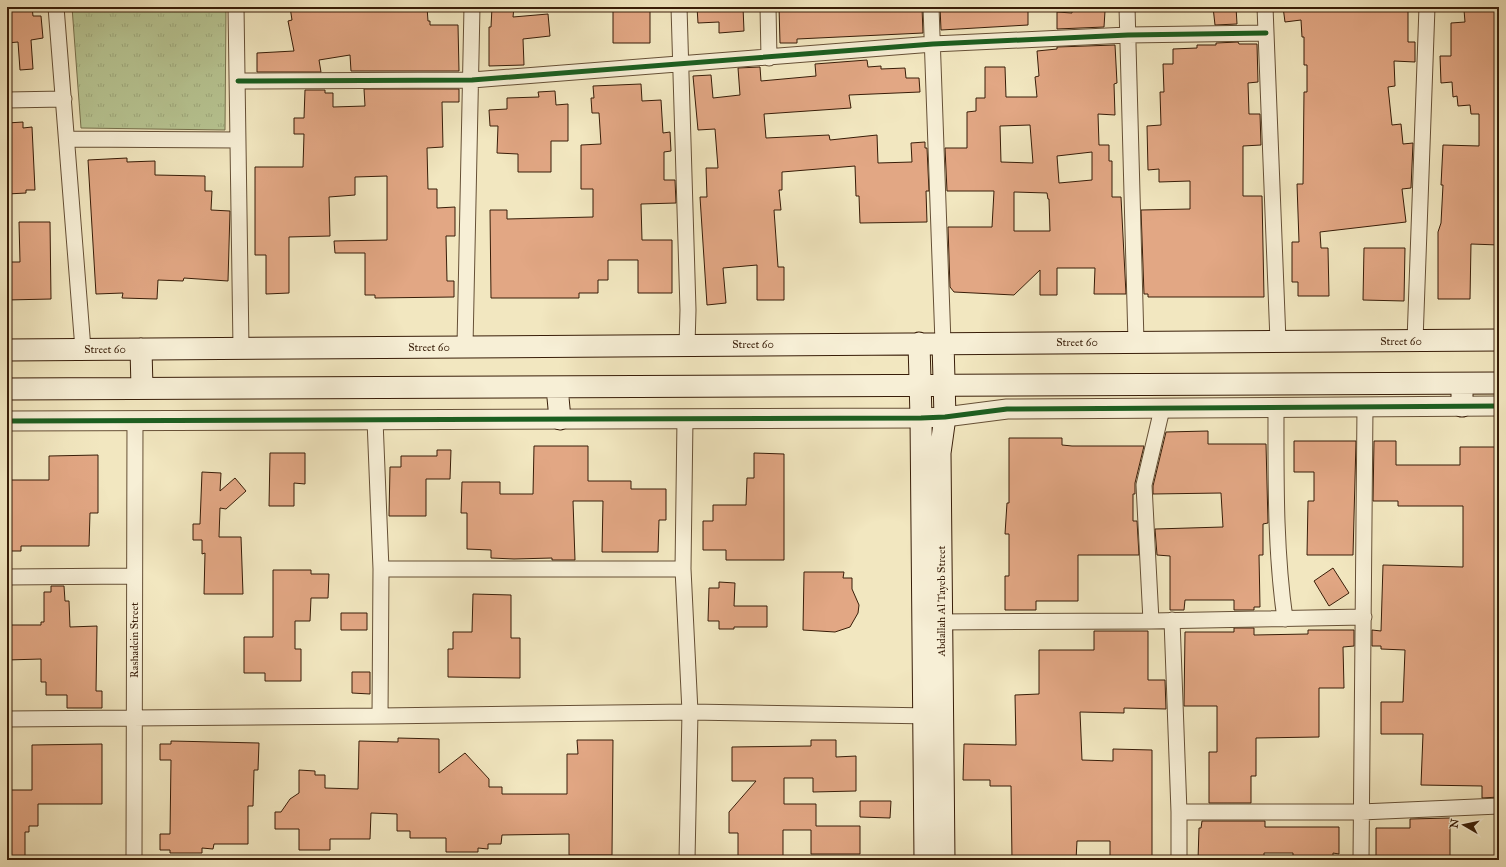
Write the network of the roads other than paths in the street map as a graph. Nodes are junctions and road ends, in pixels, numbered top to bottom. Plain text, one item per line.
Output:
1 (56, 7) edge
2 (236, 7) edge
3 (472, 7) edge
4 (679, 7) edge
5 (768, 7) edge
6 (931, 7) edge
7 (1127, 7) edge
8 (1264, 7) edge
9 (1428, 7) edge
10 (1266, 33) junction
11 (1128, 35) junction
12 (933, 44) junction
13 (769, 58) junction
14 (679, 65) junction
15 (472, 80) junction
16 (238, 81) junction
17 (64, 99) junction
18 (7, 100) edge
19 (67, 139) junction
20 (238, 140) junction
21 (1499, 340) edge
22 (1278, 341) junction
23 (1415, 341) junction
24 (1136, 342) junction
25 (919, 343) junction
26 (943, 343) junction
27 (687, 345) junction
28 (466, 346) junction
29 (241, 348) junction
30 (83, 349) junction
31 (141, 349) junction
32 (7, 350) edge
33 (1499, 383) edge
34 (944, 384) junction
35 (1462, 384) junction
36 (920, 385) junction
37 (557, 387) junction
38 (142, 388) junction
39 (7, 389) edge
40 (1462, 406) junction
41 (1499, 406) edge
42 (1365, 407) junction
43 (1276, 408) junction
44 (1162, 409) junction
45 (945, 417) junction
46 (686, 418) junction
47 (921, 418) junction
48 (560, 419) junction
49 (134, 420) junction
50 (375, 420) junction
51 (7, 421) edge
52 (381, 569) junction
53 (683, 569) junction
54 (134, 576) junction
55 (7, 577) edge
56 (1364, 617) junction
57 (1285, 619) junction
58 (1172, 620) junction
59 (1150, 621) junction
60 (932, 622) junction
61 (690, 712) junction
62 (380, 716) junction
63 (933, 716) junction
64 (7, 719) edge
65 (134, 719) junction
66 (1499, 806) edge
67 (1179, 812) junction
68 (1361, 812) junction
69 (134, 860) edge
70 (688, 860) edge
71 (925, 860) edge
72 (944, 860) edge
73 (1179, 860) edge
74 (1361, 860) edge

1 - 17 street
2 - 16 street
3 - 15 street
4 - 14 street
5 - 13 street
6 - 12 street
7 - 11 street
8 - 10 street
9 - 23 street
10 - 11 street
10 - 22 street
11 - 12 street
11 - 24 street
12 - 13 street
12 - 26 street
13 - 14 street
14 - 15 street
14 - 27 street
15 - 16 street
15 - 28 street
16 - 20 street
17 - 18 street
17 - 19 street
19 - 20 street
19 - 30 street
20 - 29 street
21 - 23 main road, Street 60
22 - 23 main road, Street 60
22 - 24 main road, Street 60
24 - 26 main road, Street 60
25 - 26 main road, Street 60
25 - 27 main road, Street 60
25 - 36 main road, Abdallah Al Tayeb Street
26 - 34 main road, Abdallah Al Tayeb Street
27 - 28 main road, Street 60
28 - 29 main road, Street 60
29 - 31 main road, Street 60
30 - 31 main road, Street 60
30 - 32 main road, Street 60
31 - 38 main road
33 - 35 main road
34 - 35 main road
34 - 36 main road
34 - 45 main road, Abdallah Al Tayeb Street
35 - 40 main road
36 - 37 main road
36 - 47 main road, Abdallah Al Tayeb Street
37 - 38 main road
37 - 48 main road
38 - 39 main road
40 - 41 street
40 - 42 street
42 - 43 street
42 - 56 street
43 - 44 street
43 - 57 street
44 - 45 street
44 - 59 street
45 - 47 street
45 - 60 main road, Abdallah Al Tayeb Street
46 - 47 street
46 - 48 street
46 - 53 street
47 - 60 main road, Abdallah Al Tayeb Street
48 - 50 street
49 - 50 street
49 - 51 street
49 - 54 street, Rashadein Street
50 - 52 street
52 - 53 street
52 - 62 street
53 - 61 street
54 - 55 street
54 - 65 street, Rashadein Street
56 - 57 street
56 - 68 street
57 - 58 street
58 - 59 street
58 - 67 street
59 - 60 street
60 - 63 main road, Abdallah Al Tayeb Street
61 - 62 street
61 - 63 street
61 - 70 street
62 - 65 street
63 - 71 main road, Abdallah Al Tayeb Street
63 - 72 main road, Abdallah Al Tayeb Street
64 - 65 street
65 - 69 street, Rashadein Street
66 - 68 street
67 - 68 street
67 - 73 street
68 - 74 street

